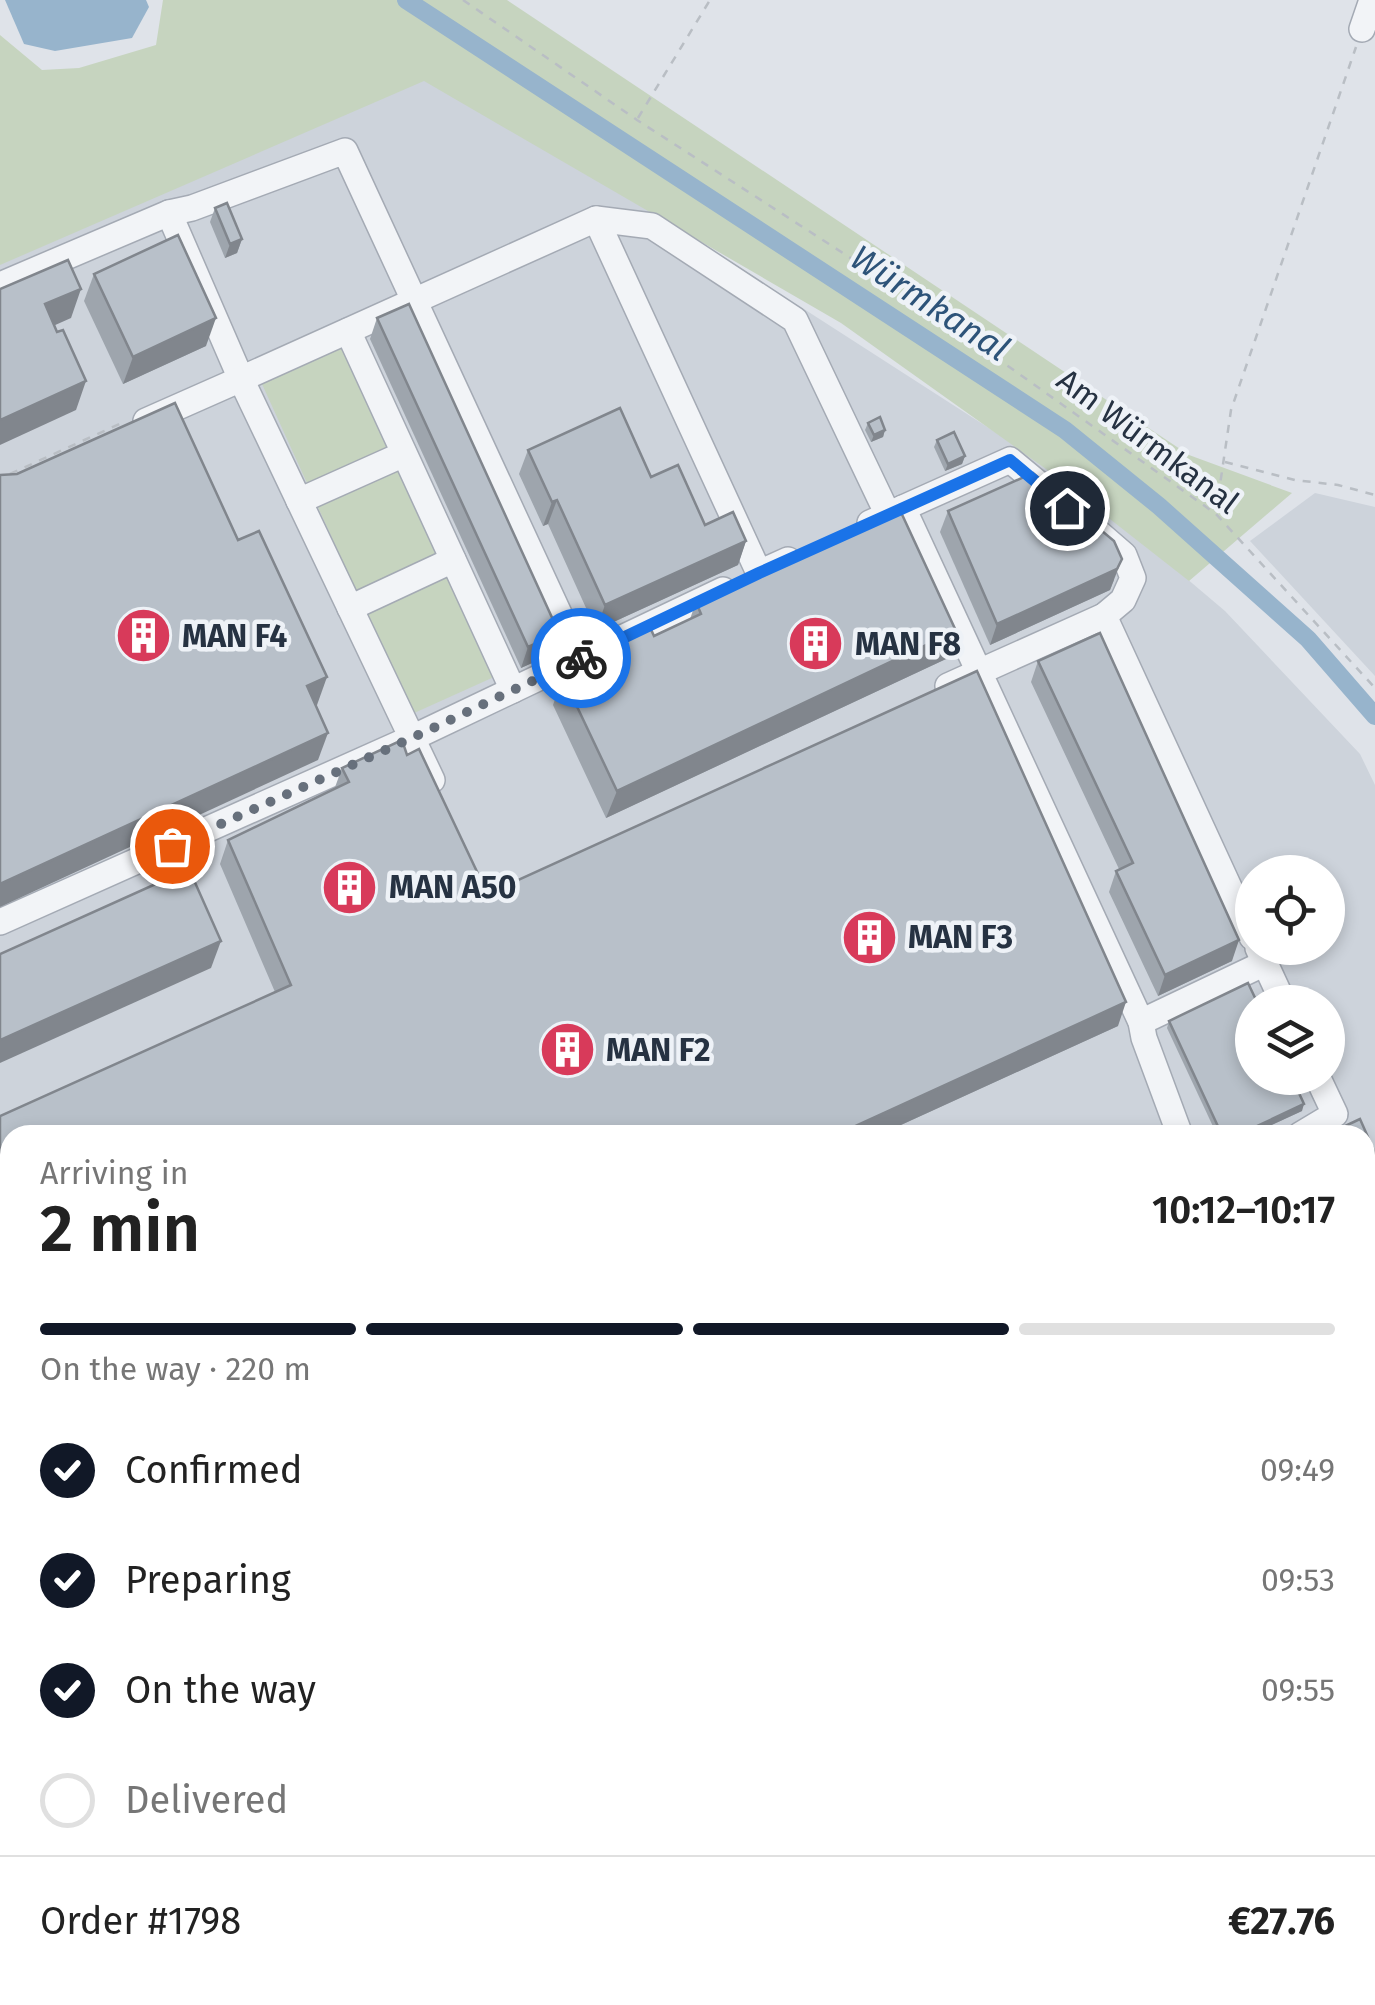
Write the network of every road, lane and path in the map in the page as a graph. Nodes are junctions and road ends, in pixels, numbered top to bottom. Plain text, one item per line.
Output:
1 (463, 0) edge
2 (710, 0) edge
3 (1372, 0) edge
4 (1362, 29) joint
5 (637, 120) junction
6 (169, 212) junction
7 (596, 219) junction
8 (0, 285) edge
9 (413, 302) junction
10 (348, 331) junction
11 (241, 379) junction
12 (122, 427) joint
13 (404, 454) junction
14 (1224, 462) junction
15 (0, 479) edge
16 (1375, 494) edge
17 (299, 502) junction
18 (896, 512) junction
19 (1216, 514) junction
20 (840, 537) edge
21 (808, 551) edge
22 (453, 560) junction
23 (759, 573) junction
24 (350, 608) junction
25 (1104, 616) junction
26 (580, 658) junction
27 (979, 672) junction
28 (1375, 688) edge
29 (513, 690) junction
30 (926, 696) edge
31 (412, 738) junction
32 (445, 808) edge
33 (1235, 900) edge
34 (0, 922) edge
35 (1243, 965) edge
36 (1142, 1022) junction
37 (1326, 1095) edge
38 (1176, 1125) edge
39 (1317, 1125) edge

1 - 5 path, Am Würmkanal
2 - 5 path
3 - 4 street
4 - 14 path
5 - 19 path, Am Würmkanal
6 - 8 street
6 - 9 street
6 - 11 street
7 - 9 street
7 - 18 street
7 - 23 street
9 - 10 street
9 - 26 street
10 - 11 street
10 - 13 street
11 - 12 street
11 - 17 street
12 - 15 path
13 - 17 street
13 - 22 street
14 - 16 path
14 - 19 path
17 - 24 street
18 - 20 street
18 - 25 street
18 - 27 street
19 - 28 path, Am Würmkanal
21 - 23 street
22 - 24 street
22 - 29 street
23 - 26 street
24 - 31 street
25 - 27 street
25 - 33 street
26 - 29 street
27 - 30 street
27 - 36 street
29 - 31 street
31 - 32 street
31 - 34 street
35 - 36 street
36 - 38 street
37 - 39 street

